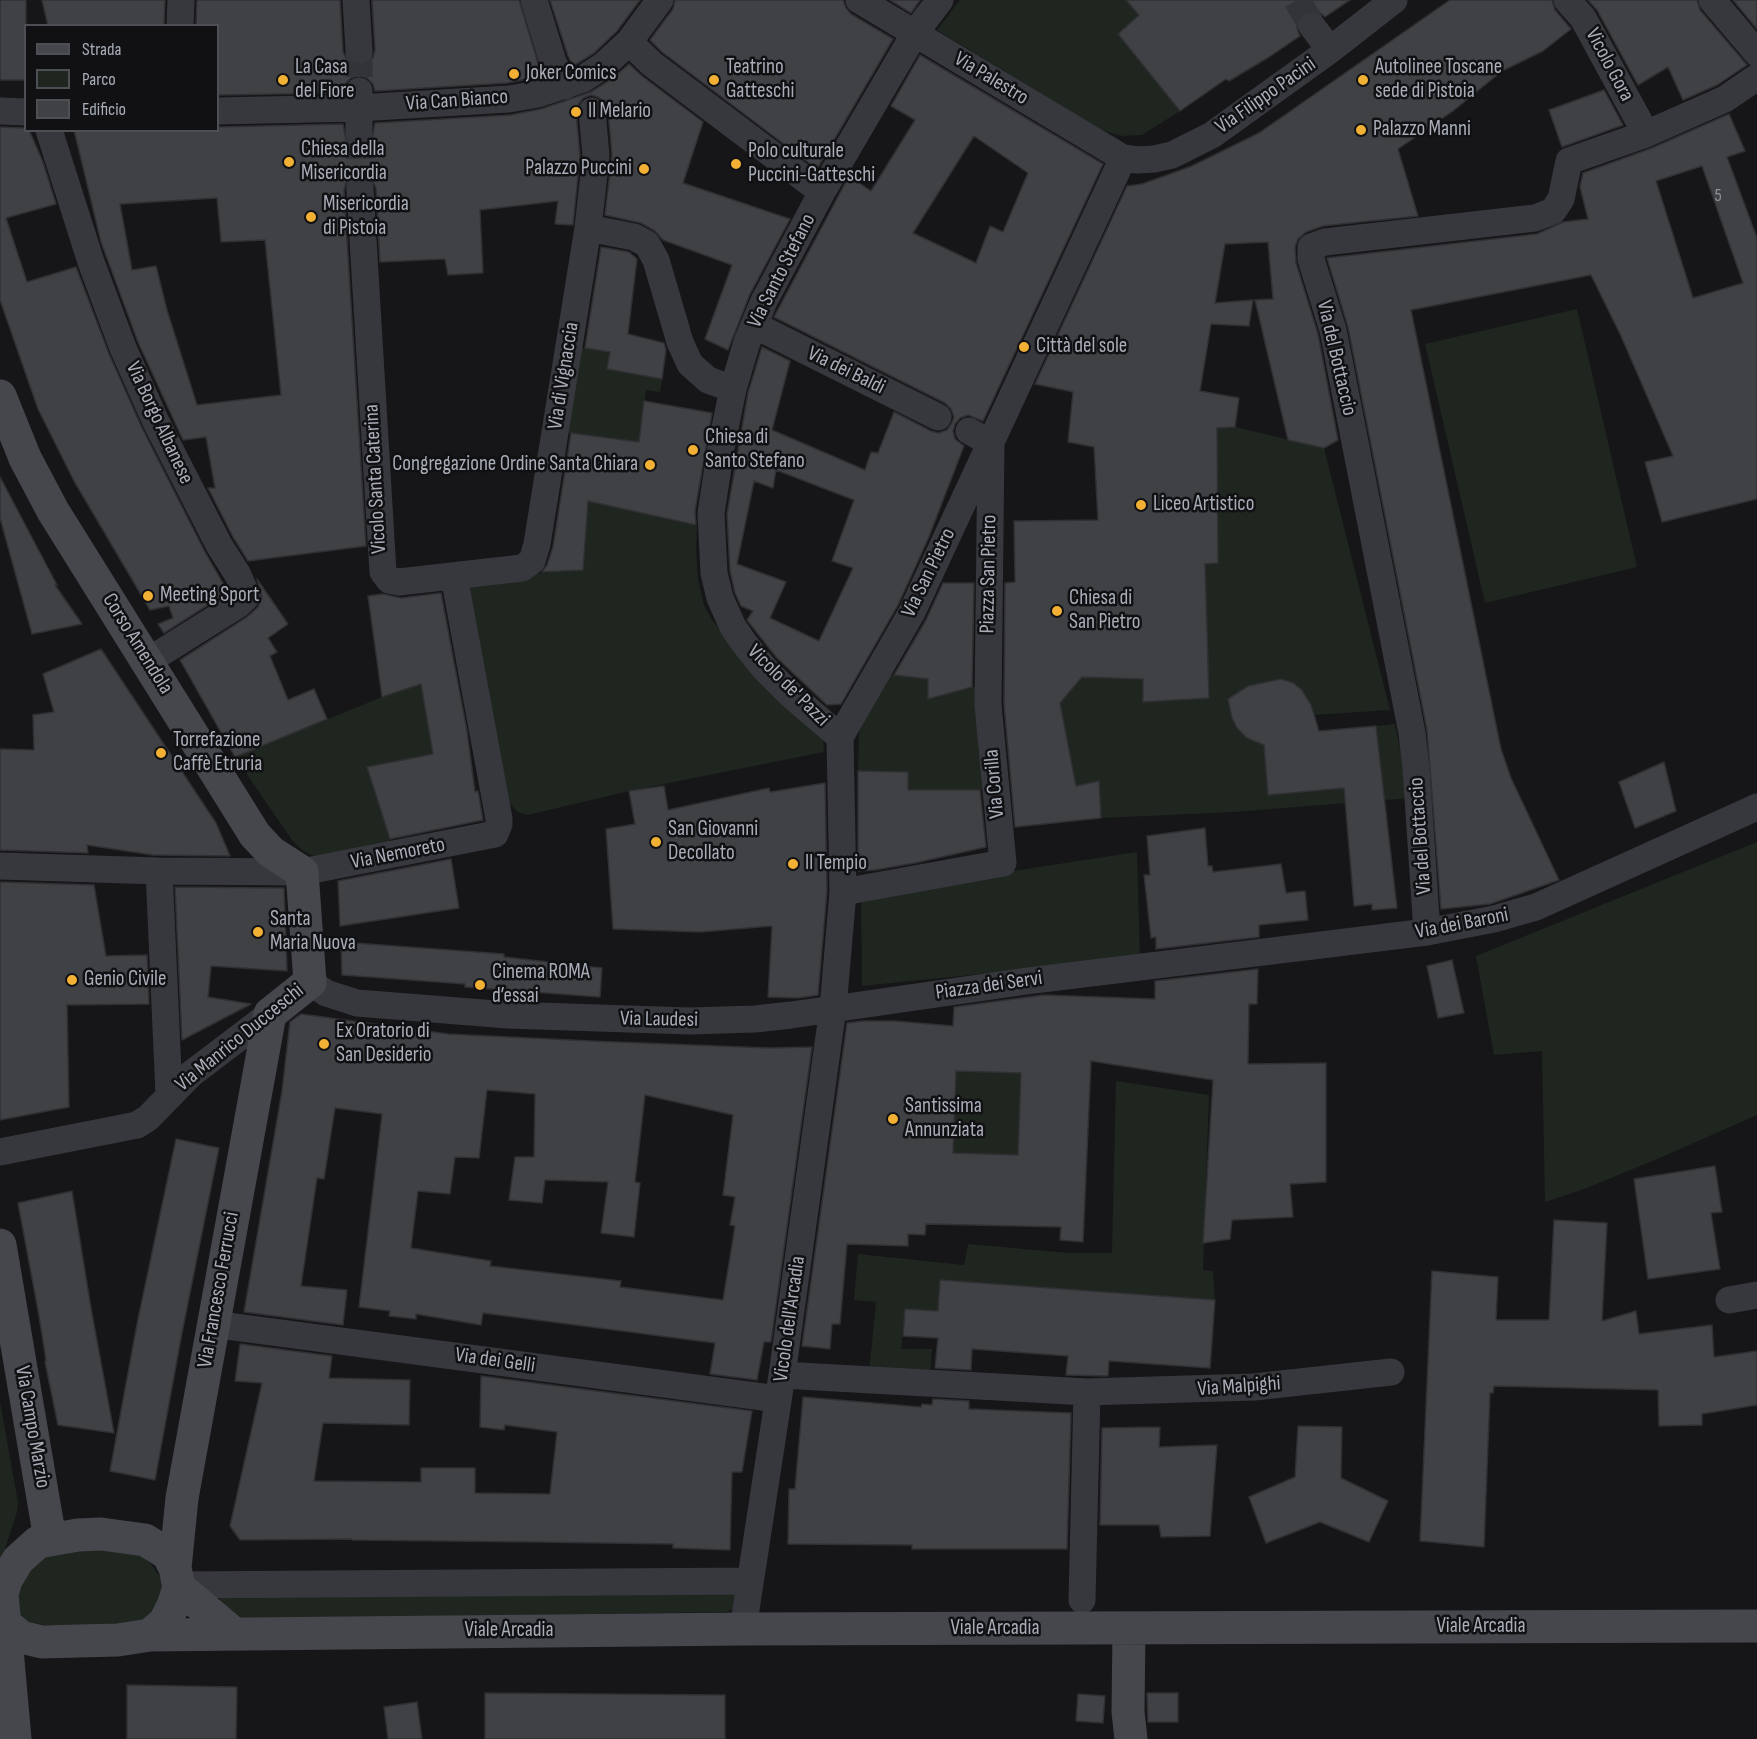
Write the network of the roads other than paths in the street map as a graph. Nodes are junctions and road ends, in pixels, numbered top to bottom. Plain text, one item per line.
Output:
1 (181, 0) edge
2 (356, 0) edge
3 (534, 0) edge
4 (660, 0) edge
5 (859, 0) edge
6 (940, 0) edge
7 (1394, 0) edge
8 (1567, 0) edge
9 (1712, 0) edge
10 (180, 24) edge
11 (1312, 26) tunnel mouth
12 (915, 33) junction
13 (629, 42) junction
14 (359, 50) tunnel mouth
15 (1330, 50) junction
16 (1757, 53) edge
17 (1757, 77) edge
18 (582, 93) junction
19 (0, 111) edge
20 (219, 111) edge
21 (24, 112) edge
22 (50, 132) edge
23 (1646, 134) junction
24 (1123, 158) junction
25 (360, 190) tunnel mouth
26 (822, 192) junction
27 (588, 228) junction
28 (754, 325) junction
29 (733, 389) junction
30 (0, 396) edge
31 (938, 417) dead end
32 (980, 437) junction
33 (454, 576) junction
34 (148, 661) junction
35 (988, 705) joint
36 (840, 737) junction
37 (1757, 807) edge
38 (0, 866) edge
39 (159, 871) junction
40 (302, 872) junction
41 (843, 892) junction
42 (1427, 932) junction
43 (1146, 967) joint
44 (310, 982) junction
45 (834, 1008) junction
46 (270, 1014) junction
47 (169, 1094) junction
48 (0, 1152) edge
49 (0, 1245) edge
50 (1757, 1296) edge
51 (1729, 1300) dead end
52 (212, 1324) junction
53 (1391, 1372) dead end
54 (780, 1387) junction
55 (1087, 1392) junction
56 (50, 1539) junction
57 (178, 1580) junction
58 (750, 1581) junction
59 (1082, 1600) dead end
60 (4, 1623) junction
61 (1757, 1626) edge
62 (743, 1629) junction
63 (1129, 1629) junction
64 (233, 1633) junction
65 (150, 1635) junction
66 (63, 1642) junction
67 (10, 1688) junction
68 (15, 1739) edge
69 (1131, 1739) edge

1 - 10 street
2 - 14 street
3 - 18 street
4 - 13 street, Via Can Bianco
5 - 12 street, Via Palestro
6 - 12 street, Via Santo Stefano
7 - 15 street, Via Filippo Pacini
8 - 23 street, Vicolo Gora
9 - 16 street
11 - 15 street
12 - 24 street, Via Palestro
12 - 26 street, Via Santo Stefano
13 - 18 street, Via Can Bianco
13 - 26 street
15 - 24 street, Via Filippo Pacini
17 - 23 street, Via del Bottaccio
18 - 20 street, Via Can Bianco
18 - 27 street, Via di Vignaccia
19 - 21 street
22 - 34 street, Via Borgo Albanese
23 - 42 street, Via del Bottaccio
24 - 32 street, Via San Pietro
25 - 33 street, Vicolo Santa Caterina
26 - 28 street, Via Santo Stefano
27 - 29 street
27 - 33 street, Via di Vignaccia
28 - 29 street, Via Santo Stefano
28 - 31 street, Via dei Baldi
29 - 36 street, Vicolo de' Pazzi
30 - 34 street, Corso Amendola
32 - 35 street, Piazza San Pietro
32 - 36 street, Via San Pietro
33 - 40 street, Via Nemoreto
34 - 40 street, Corso Amendola
35 - 41 street, Via Corilla
36 - 41 street
37 - 42 street, Via dei Baroni
38 - 39 street
39 - 40 street
39 - 47 street, Via Manrico Ducceschi
40 - 44 street
41 - 45 street
42 - 43 street, Via dei Baroni
43 - 45 street, Piazza dei Servi
44 - 45 street, Via Laudesi
44 - 46 street, Via Manrico Ducceschi
45 - 54 street, Vicolo dell'Arcadia
46 - 47 street, Via Manrico Ducceschi
46 - 52 street, Via Francesco Ferrucci
47 - 48 street, Via Manrico Ducceschi
49 - 56 street, Via Campo Marzio
50 - 51 street
52 - 54 street, Via dei Gelli
52 - 57 street, Via Francesco Ferrucci
53 - 55 street, Via Malpighi
54 - 55 street, Via Malpighi
54 - 58 street, Vicolo dell'Arcadia
55 - 59 street
56 - 57 street
56 - 60 street
57 - 58 street
57 - 64 street
57 - 65 street
58 - 62 street, Vicolo dell'Arcadia
60 - 66 street
60 - 67 street
61 - 63 street, Viale Arcadia
62 - 63 street, Viale Arcadia
62 - 64 street, Viale Arcadia
63 - 69 street
64 - 65 street, Viale Arcadia
65 - 66 street
66 - 67 street
67 - 68 street

